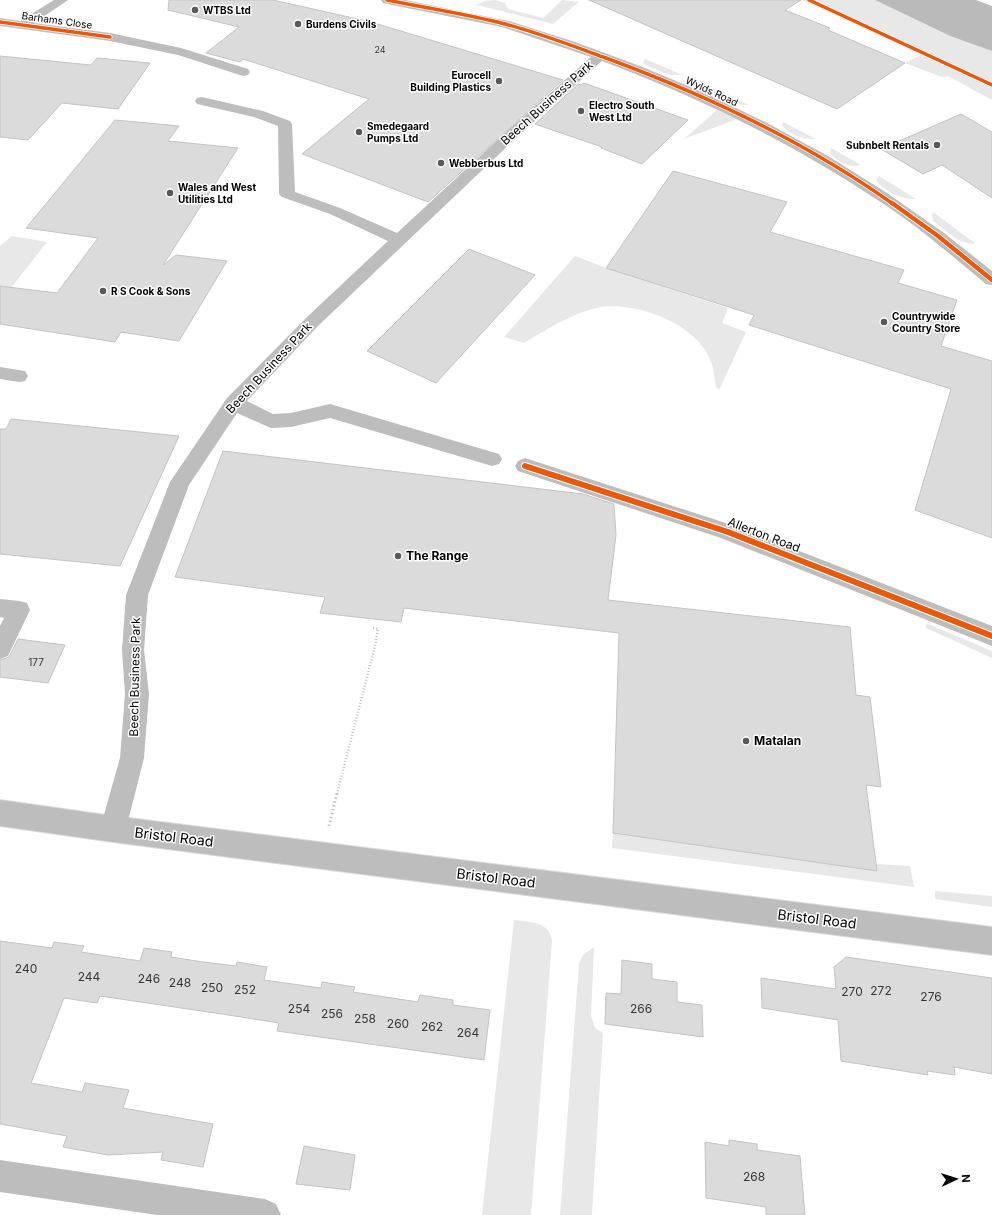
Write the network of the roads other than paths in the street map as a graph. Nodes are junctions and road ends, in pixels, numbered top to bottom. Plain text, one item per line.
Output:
1 (62, 0) edge
2 (387, 0) edge
3 (0, 22) edge
4 (22, 25) junction
5 (600, 56) junction
6 (243, 72) dead end
7 (202, 101) dead end
8 (399, 240) junction
9 (992, 280) edge
10 (0, 373) edge
11 (19, 376) dead end
12 (234, 403) junction
13 (492, 459) dead end
14 (525, 466) dead end
15 (0, 608) edge
16 (992, 636) edge
17 (0, 649) edge
18 (0, 813) edge
19 (113, 829) junction
20 (992, 941) edge
21 (0, 1176) edge
22 (265, 1215) edge

1 - 4 street, Barhams Close
2 - 5 street, Wylds Road
3 - 4 street, Barhams Close
4 - 6 street, Barhams Close
5 - 8 street, Beech Business Park
5 - 9 street, Wylds Road
7 - 8 street
8 - 12 street, Beech Business Park
10 - 11 street
12 - 13 street
12 - 19 street, Beech Business Park
14 - 16 street, Allerton Road
15 - 17 street
18 - 19 street, Bristol Road
19 - 20 street, Bristol Road
21 - 22 street

